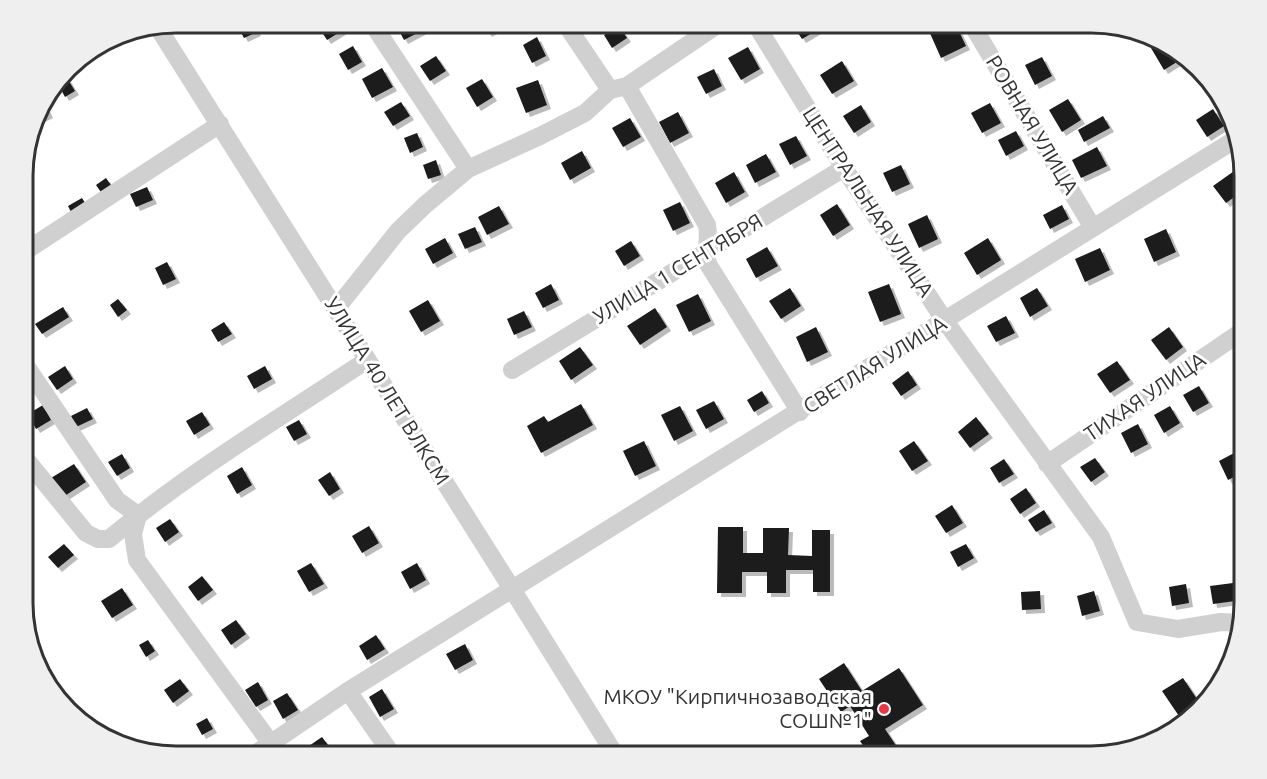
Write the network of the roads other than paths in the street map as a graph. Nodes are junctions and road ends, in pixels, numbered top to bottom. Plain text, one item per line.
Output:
1 (379, 33) edge
2 (574, 33) edge
3 (703, 33) edge
4 (762, 33) edge
5 (978, 33) edge
6 (162, 34) edge
7 (618, 88) junction
8 (220, 124) junction
9 (1230, 143) edge
10 (844, 168) junction
11 (468, 169) junction
12 (1093, 228) junction
13 (33, 246) edge
14 (705, 254) junction
15 (336, 309) junction
16 (945, 321) junction
17 (1234, 337) edge
18 (367, 360) junction
19 (512, 370) dead end
20 (33, 376) edge
21 (800, 412) junction
22 (1047, 464) junction
23 (33, 468) edge
24 (138, 515) junction
25 (512, 589) junction
26 (1232, 623) edge
27 (348, 691) junction
28 (273, 746) edge
29 (281, 746) edge
30 (386, 746) edge
31 (610, 746) edge

1 - 11 street
2 - 7 street
3 - 7 street
4 - 10 street, ЦЕНТРАЛЬНАЯ УЛИЦА
5 - 12 street, РОВНАЯ УЛИЦА
6 - 8 street, УЛИЦА 40 ЛЕТ ВЛКСМ
7 - 11 street
7 - 14 street
8 - 13 street
8 - 15 street, УЛИЦА 40 ЛЕТ ВЛКСМ
9 - 12 street, СВЕТЛАЯ УЛИЦА
10 - 14 street, УЛИЦА 1 СЕНТЯБРЯ
10 - 16 street, ЦЕНТРАЛЬНАЯ УЛИЦА
11 - 15 street
12 - 16 street, СВЕТЛАЯ УЛИЦА
14 - 19 street, УЛИЦА 1 СЕНТЯБРЯ
14 - 21 street
15 - 18 street, УЛИЦА 40 ЛЕТ ВЛКСМ
16 - 21 street, СВЕТЛАЯ УЛИЦА
16 - 22 street, ЦЕНТРАЛЬНАЯ УЛИЦА
17 - 22 street, ТИХАЯ УЛИЦА
18 - 24 street
18 - 25 street, УЛИЦА 40 ЛЕТ ВЛКСМ
20 - 24 street
21 - 25 street, СВЕТЛАЯ УЛИЦА
22 - 26 street, ЦЕНТРАЛЬНАЯ УЛИЦА
23 - 24 street
24 - 28 street
25 - 27 street, СВЕТЛАЯ УЛИЦА
25 - 31 street, УЛИЦА 40 ЛЕТ ВЛКСМ
27 - 29 street, СВЕТЛАЯ УЛИЦА
27 - 30 street

